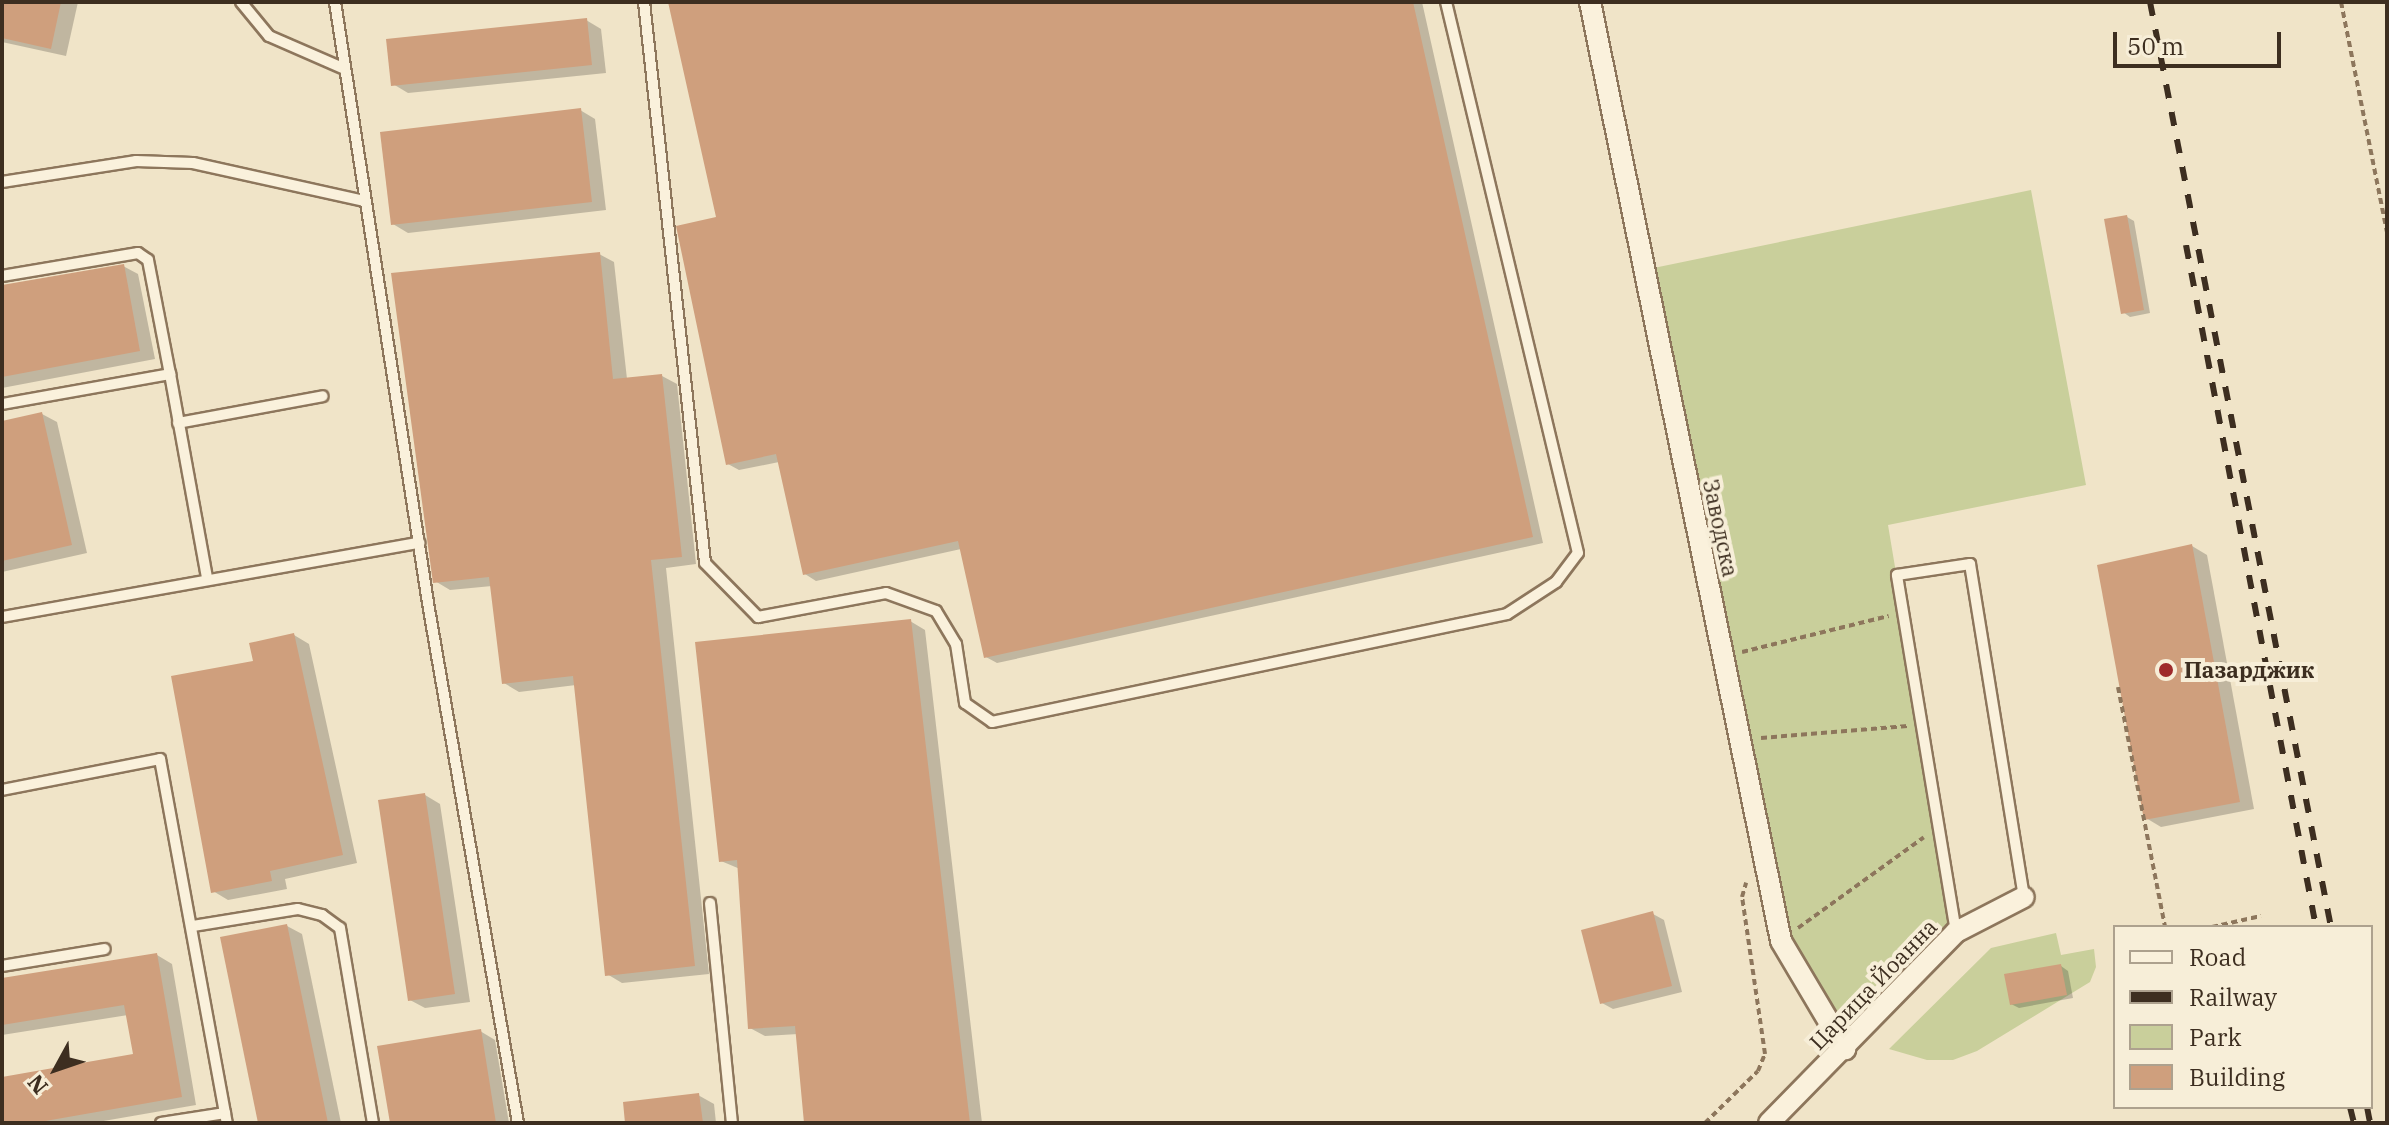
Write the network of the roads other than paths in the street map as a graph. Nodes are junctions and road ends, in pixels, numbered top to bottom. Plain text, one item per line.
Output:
1 (241, 2) edge
2 (335, 2) edge
3 (644, 2) edge
4 (1446, 2) edge
5 (1590, 2) edge
6 (345, 69) junction
7 (2, 182) edge
8 (364, 201) junction
9 (2, 276) edge
10 (170, 374) junction
11 (323, 396) dead end
12 (2, 404) edge
13 (178, 423) junction
14 (419, 543) junction
15 (207, 578) junction
16 (2, 617) edge
17 (2, 790) edge
18 (2024, 897) joint
19 (710, 903) dead end
20 (193, 926) junction
21 (1956, 932) junction
22 (105, 949) dead end
23 (2, 966) edge
24 (1845, 1049) junction
25 (226, 1118) edge
26 (161, 1123) edge
27 (373, 1123) edge
28 (518, 1123) edge
29 (732, 1123) edge
30 (1769, 1123) edge

1 - 6 lane
2 - 6 lane
3 - 4 lane
5 - 24 street, Заводска
6 - 8 lane
7 - 8 lane
8 - 14 lane
9 - 10 lane
10 - 12 lane
10 - 13 lane
11 - 13 lane
13 - 15 lane
14 - 15 lane
14 - 28 lane
15 - 16 lane
17 - 20 lane
18 - 21 street, Царица Йоанна
18 - 21 lane
19 - 29 lane
20 - 25 lane
20 - 27 lane
21 - 24 street, Царица Йоанна
22 - 23 lane
24 - 30 street, Царица Йоанна
25 - 26 lane

